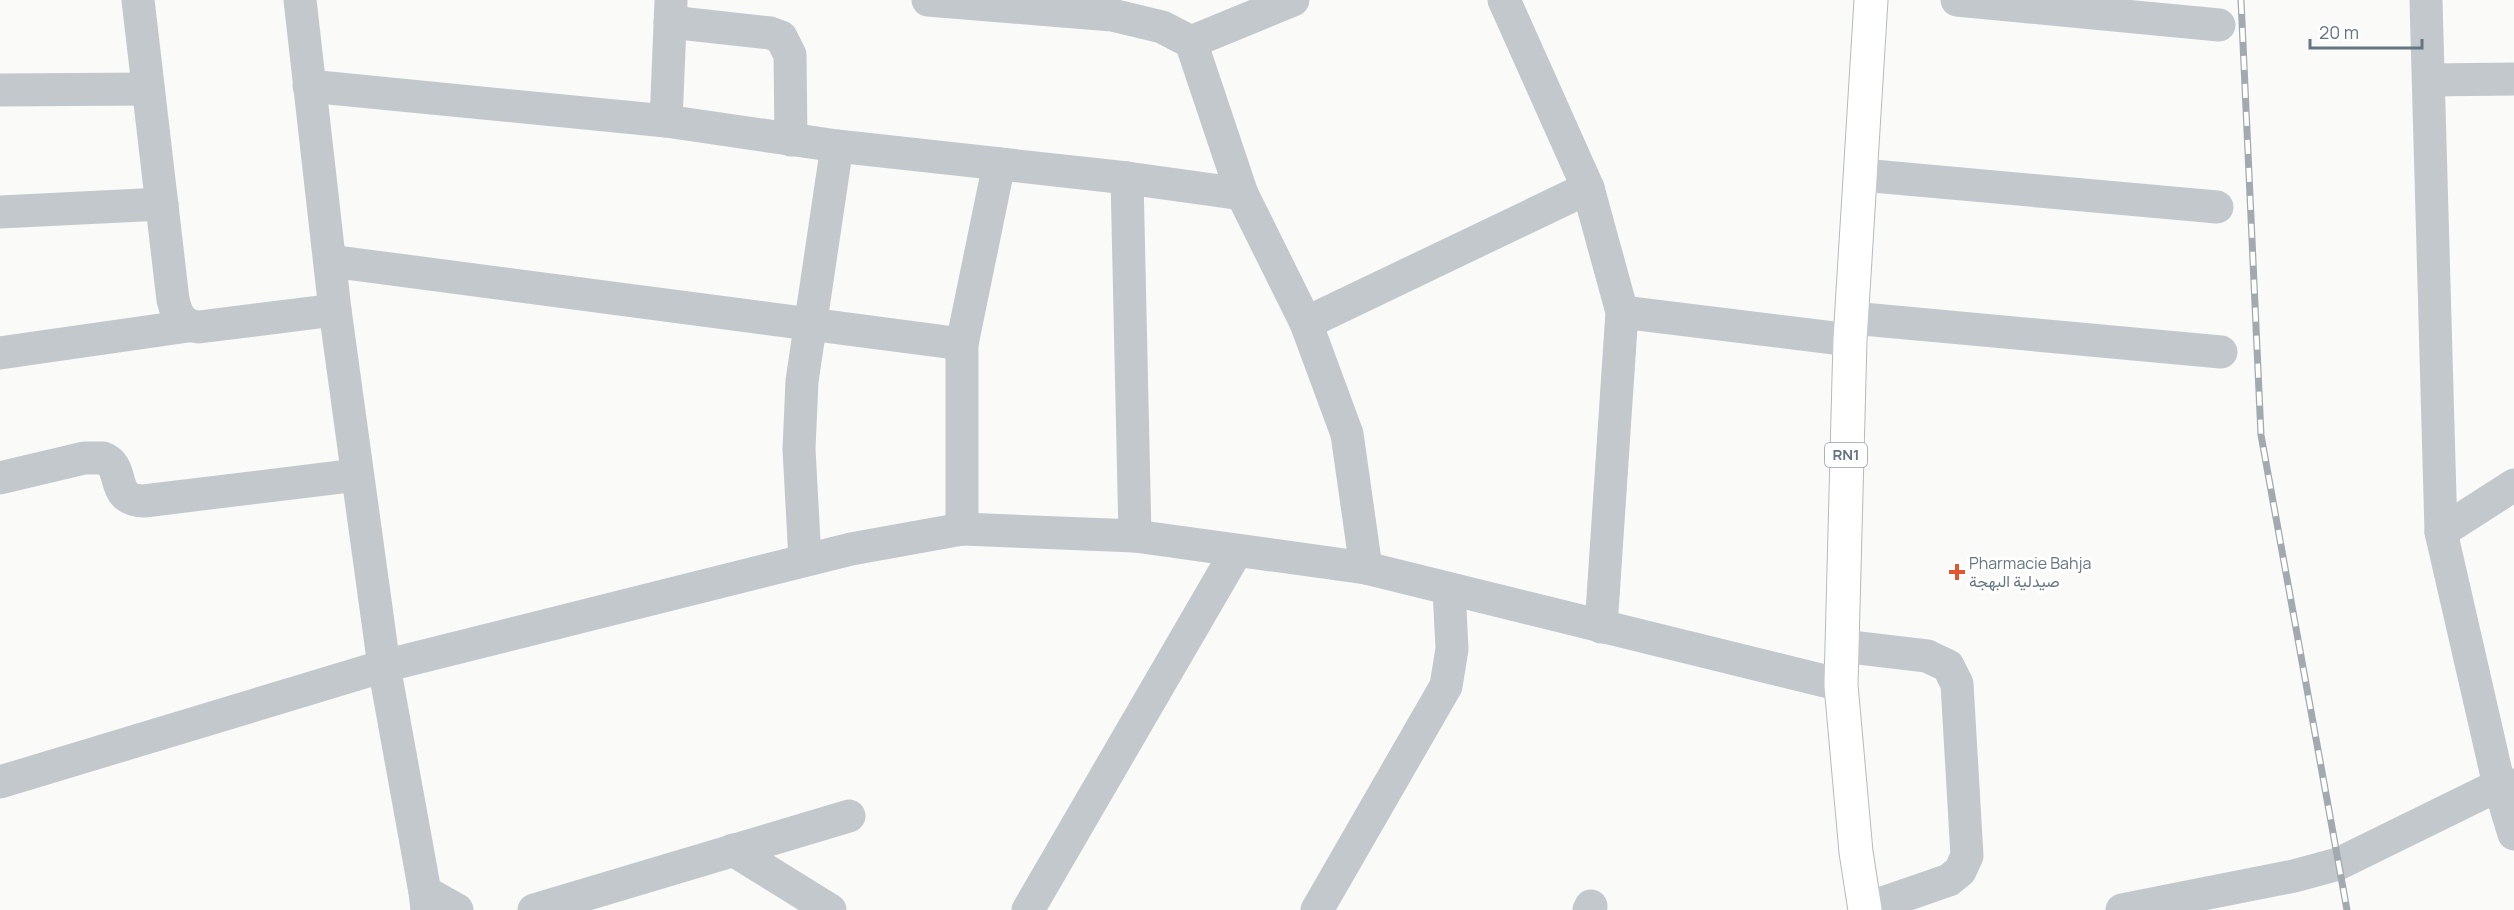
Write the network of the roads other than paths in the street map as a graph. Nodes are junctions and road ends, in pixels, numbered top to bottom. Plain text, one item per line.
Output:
1 (138, 0) edge
2 (300, 0) edge
3 (928, 0) edge
4 (1293, 0) edge
5 (1504, 0) edge
6 (1871, 0) edge
7 (1957, 0) edge
8 (2426, 0) edge
9 (670, 11) edge
10 (2219, 25) dead end
11 (1191, 42) junction
12 (2514, 79) edge
13 (2428, 80) junction
14 (309, 86) junction
15 (148, 89) junction
16 (0, 90) edge
17 (666, 121) junction
18 (791, 140) junction
19 (837, 146) junction
20 (999, 164) junction
21 (1862, 175) junction
22 (1127, 178) junction
23 (1588, 188) junction
24 (1242, 194) junction
25 (162, 204) junction
26 (2217, 207) dead end
27 (0, 212) edge
28 (330, 261) junction
29 (335, 310) junction
30 (1622, 312) junction
31 (1306, 323) junction
32 (811, 325) junction
33 (188, 326) junction
34 (1851, 329) junction
35 (962, 344) junction
36 (2221, 352) dead end
37 (0, 353) edge
38 (357, 474) junction
39 (0, 478) edge
40 (2514, 485) edge
41 (962, 529) junction
42 (2441, 532) junction
43 (1135, 536) junction
44 (1236, 552) junction
45 (805, 560) junction
46 (1366, 568) junction
47 (1449, 589) junction
48 (1601, 627) junction
49 (1842, 646) junction
50 (384, 666) junction
51 (1841, 685) junction
52 (2509, 778) edge
53 (0, 782) edge
54 (849, 816) dead end
55 (2514, 834) edge
56 (733, 850) junction
57 (426, 901) edge
58 (457, 910) edge
59 (534, 910) edge
60 (830, 910) edge
61 (1028, 910) edge
62 (1317, 910) edge
63 (1865, 910) edge
64 (2122, 910) edge

1 - 15 street
2 - 14 street
3 - 11 street
4 - 11 street
5 - 23 street
6 - 21 main road, RN1
7 - 10 street
8 - 13 street
9 - 17 street
9 - 18 street
11 - 24 street
12 - 13 street
13 - 42 street
14 - 17 street
14 - 28 street
15 - 16 street
15 - 25 street
17 - 18 street
18 - 19 street
19 - 20 street
19 - 32 street
20 - 22 street
20 - 35 street
21 - 26 street
21 - 34 main road, RN1
22 - 24 street
22 - 43 street
23 - 30 street
23 - 31 street
24 - 31 street
25 - 27 street
25 - 33 street
28 - 29 street
28 - 32 street
29 - 33 street
29 - 38 street
30 - 34 street
30 - 48 street
31 - 46 street
32 - 35 street
32 - 45 street
33 - 37 street
34 - 36 street
34 - 49 main road, RN1
35 - 41 street
38 - 39 street
38 - 50 street
40 - 42 street
41 - 43 street
41 - 45 street
42 - 52 street
43 - 44 street
44 - 46 street
44 - 61 street
45 - 50 street
46 - 47 street
47 - 48 street
47 - 62 street
48 - 51 street
49 - 51 main road, RN1
49 - 63 street
50 - 53 street
50 - 57 street
51 - 63 main road, RN1
52 - 55 street
52 - 64 street
54 - 56 street
56 - 59 street
56 - 60 street
57 - 58 street

